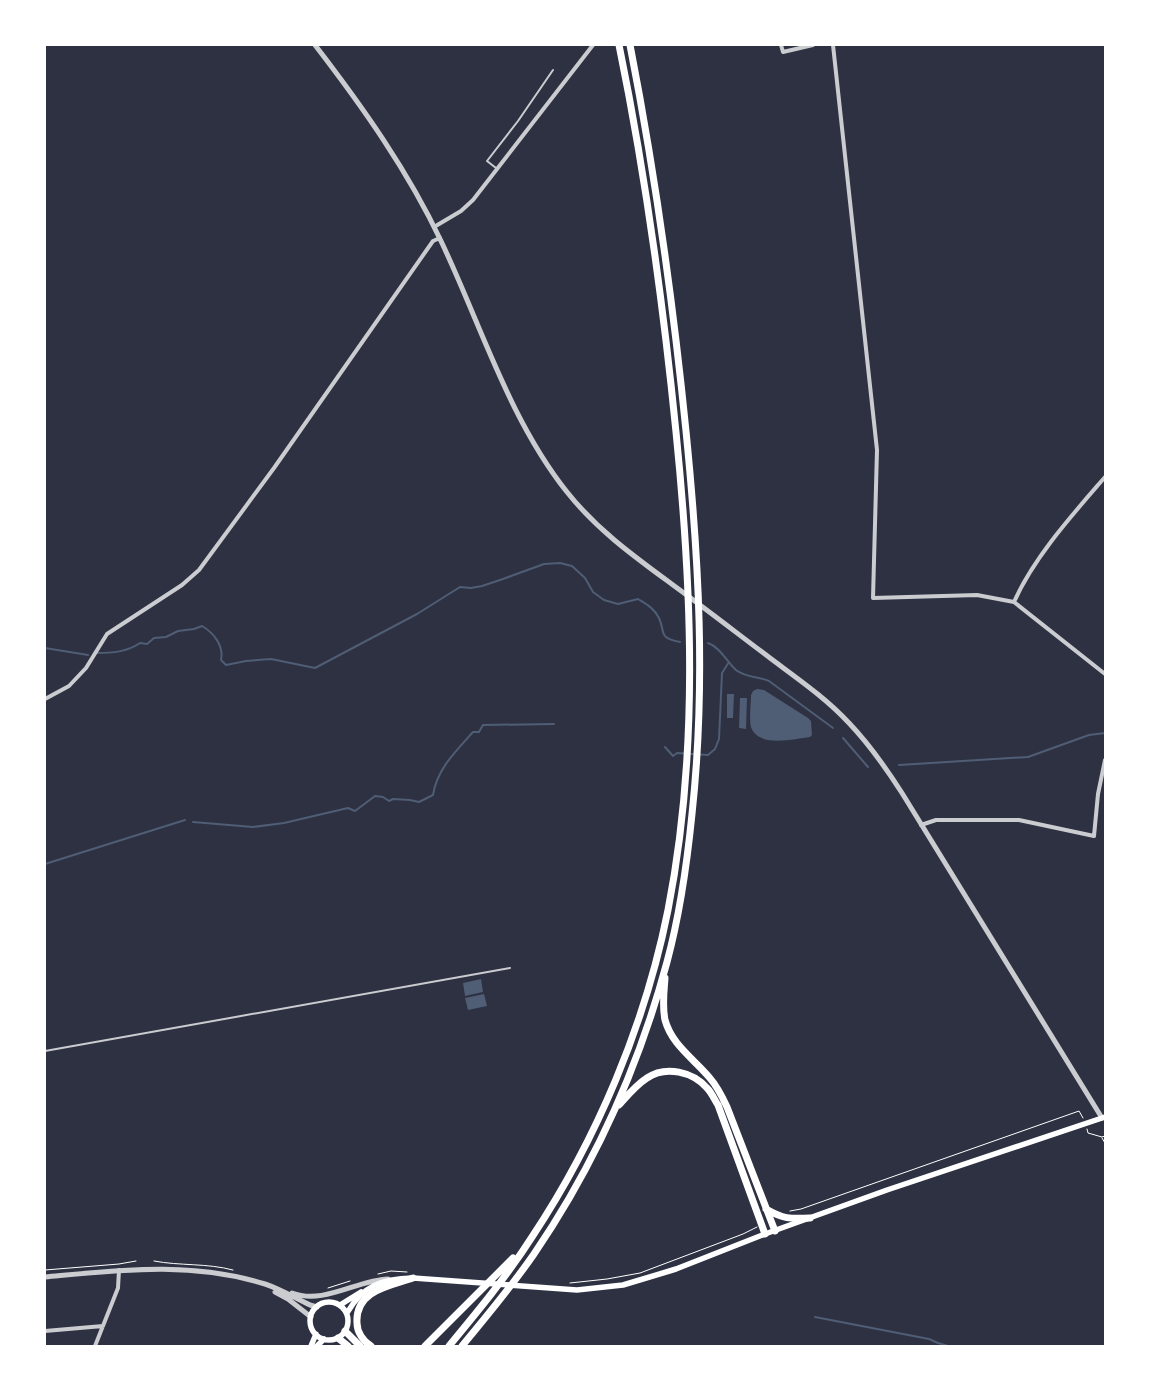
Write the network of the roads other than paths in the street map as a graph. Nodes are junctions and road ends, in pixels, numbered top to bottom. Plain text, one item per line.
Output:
1 (315, 45) edge
2 (593, 45) edge
3 (619, 45) edge
4 (630, 45) edge
5 (781, 45) edge
6 (813, 45) edge
7 (833, 45) edge
8 (553, 70) dead end
9 (498, 170) junction
10 (434, 227) junction
11 (440, 238) junction
12 (1105, 477) edge
13 (1014, 602) junction
14 (1105, 674) edge
15 (45, 699) edge
16 (1105, 760) edge
17 (921, 825) junction
18 (667, 962) junction
19 (510, 968) dead end
20 (45, 1051) edge
21 (615, 1109) junction
22 (1104, 1120) edge
23 (766, 1208) junction
24 (810, 1218) junction
25 (775, 1231) junction
26 (766, 1234) junction
27 (532, 1238) junction
28 (119, 1270) junction
29 (411, 1275) junction
30 (45, 1277) edge
31 (244, 1278) junction
32 (394, 1278) junction
33 (267, 1285) junction
34 (367, 1289) junction
35 (340, 1305) junction
36 (317, 1307) junction
37 (346, 1313) junction
38 (311, 1317) junction
39 (103, 1326) junction
40 (45, 1330) edge
41 (345, 1331) junction
42 (316, 1334) junction
43 (338, 1338) junction
44 (324, 1339) junction
45 (95, 1346) edge
46 (311, 1346) edge
47 (317, 1346) edge
48 (348, 1346) edge
49 (360, 1346) edge
50 (371, 1346) edge
51 (424, 1346) edge
52 (448, 1346) edge
53 (462, 1346) edge

1 - 10 street
2 - 9 street
3 - 27 highway
4 - 18 highway
5 - 6 street
7 - 13 street
8 - 9 lane
9 - 10 street
10 - 11 street
11 - 15 street
11 - 17 street
12 - 13 street
13 - 14 street
16 - 17 street
17 - 22 street
18 - 21 highway
18 - 23 highway
19 - 20 lane
21 - 26 highway
21 - 53 highway
22 - 24 main road
23 - 24 highway
23 - 25 highway
24 - 25 main road
25 - 26 main road
26 - 29 main road
27 - 51 highway
27 - 52 highway
28 - 30 street
28 - 31 street
28 - 39 street
29 - 32 main road
29 - 50 highway
31 - 33 street
31 - 38 street
32 - 33 street
32 - 34 main road
33 - 36 street
34 - 35 main road
34 - 37 main road
35 - 36 main road
35 - 37 main road
36 - 38 main road
37 - 41 main road
38 - 42 main road
39 - 40 street
39 - 45 street
41 - 43 main road
41 - 49 highway
42 - 44 main road
42 - 46 main road
43 - 44 main road
43 - 48 highway
44 - 47 main road

